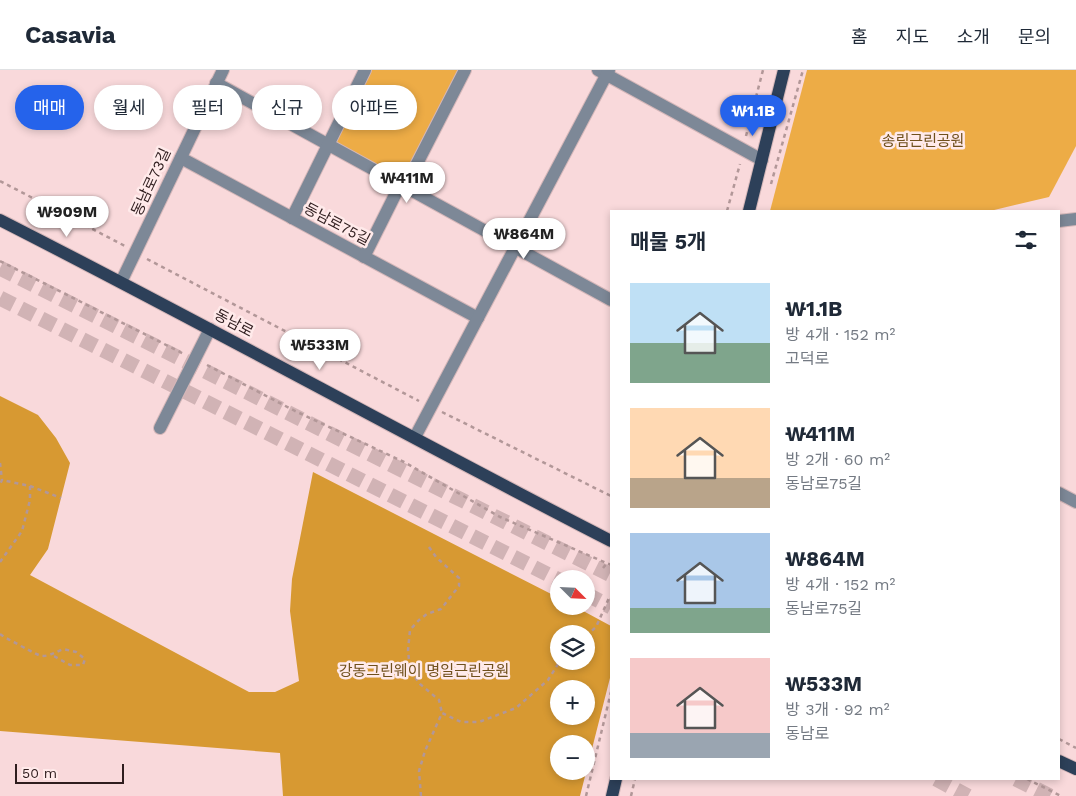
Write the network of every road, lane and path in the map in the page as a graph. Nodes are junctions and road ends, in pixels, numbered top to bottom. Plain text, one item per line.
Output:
1 (223, 70) edge
2 (365, 70) edge
3 (465, 70) edge
4 (784, 70) edge
5 (803, 70) edge
6 (604, 72) edge
7 (216, 83) junction
8 (328, 145) junction
9 (181, 158) junction
10 (762, 160) junction
11 (0, 181) edge
12 (403, 186) junction
13 (769, 192) dead end
14 (749, 210) edge
15 (292, 218) junction
16 (1076, 219) edge
17 (0, 220) edge
18 (1060, 220) edge
19 (515, 248) junction
20 (136, 252) junction
21 (364, 257) junction
22 (0, 261) edge
23 (122, 282) junction
24 (610, 299) edge
25 (478, 318) junction
26 (210, 328) junction
27 (195, 360) junction
28 (432, 407) junction
29 (160, 428) dead end
30 (415, 437) junction
31 (0, 463) edge
32 (2, 480) junction
33 (0, 484) edge
34 (30, 486) junction
35 (1060, 494) edge
36 (610, 496) edge
37 (61, 498) dead end
38 (1076, 502) edge
39 (610, 540) edge
40 (429, 547) dead end
41 (0, 562) edge
42 (607, 563) junction
43 (610, 564) edge
44 (603, 568) dead end
45 (610, 598) edge
46 (595, 628) edge
47 (0, 634) edge
48 (52, 655) junction
49 (554, 670) edge
50 (610, 696) edge
51 (442, 713) junction
52 (1060, 740) edge
53 (1076, 748) edge
54 (1060, 761) edge
55 (1076, 769) edge
56 (616, 780) edge
57 (635, 780) edge
58 (1029, 780) edge
59 (420, 796) edge
60 (586, 796) edge
61 (612, 796) edge
62 (631, 796) edge
63 (1061, 796) edge

1 - 7 street, 동남로73길
2 - 8 street
3 - 12 street
4 - 10 main road
5 - 13 path
6 - 10 street
6 - 19 street
7 - 8 street
7 - 9 street, 동남로73길
8 - 12 street
8 - 15 street
9 - 15 street, 동남로75길
9 - 20 street, 동남로73길
10 - 14 main road
11 - 20 path
12 - 19 street
12 - 21 street
15 - 21 street, 동남로75길
16 - 18 street
17 - 23 main road, 동남로
19 - 24 street
19 - 25 street
20 - 23 street, 동남로73길
20 - 28 path
21 - 25 street, 동남로75길
22 - 27 path
23 - 26 main road, 동남로
25 - 28 street
26 - 27 street
26 - 30 main road, 동남로
27 - 29 street
27 - 42 path
28 - 30 street
28 - 36 path
30 - 39 main road, 동남로
31 - 32 path
32 - 33 path
32 - 34 path
34 - 37 path
34 - 41 path
35 - 38 street
40 - 51 path
42 - 43 path
42 - 44 path
45 - 46 path
47 - 48 path
48 - 48 path
49 - 51 path
50 - 60 path
51 - 59 path
52 - 53 path
54 - 55 main road
56 - 61 main road
57 - 62 path
58 - 63 path

